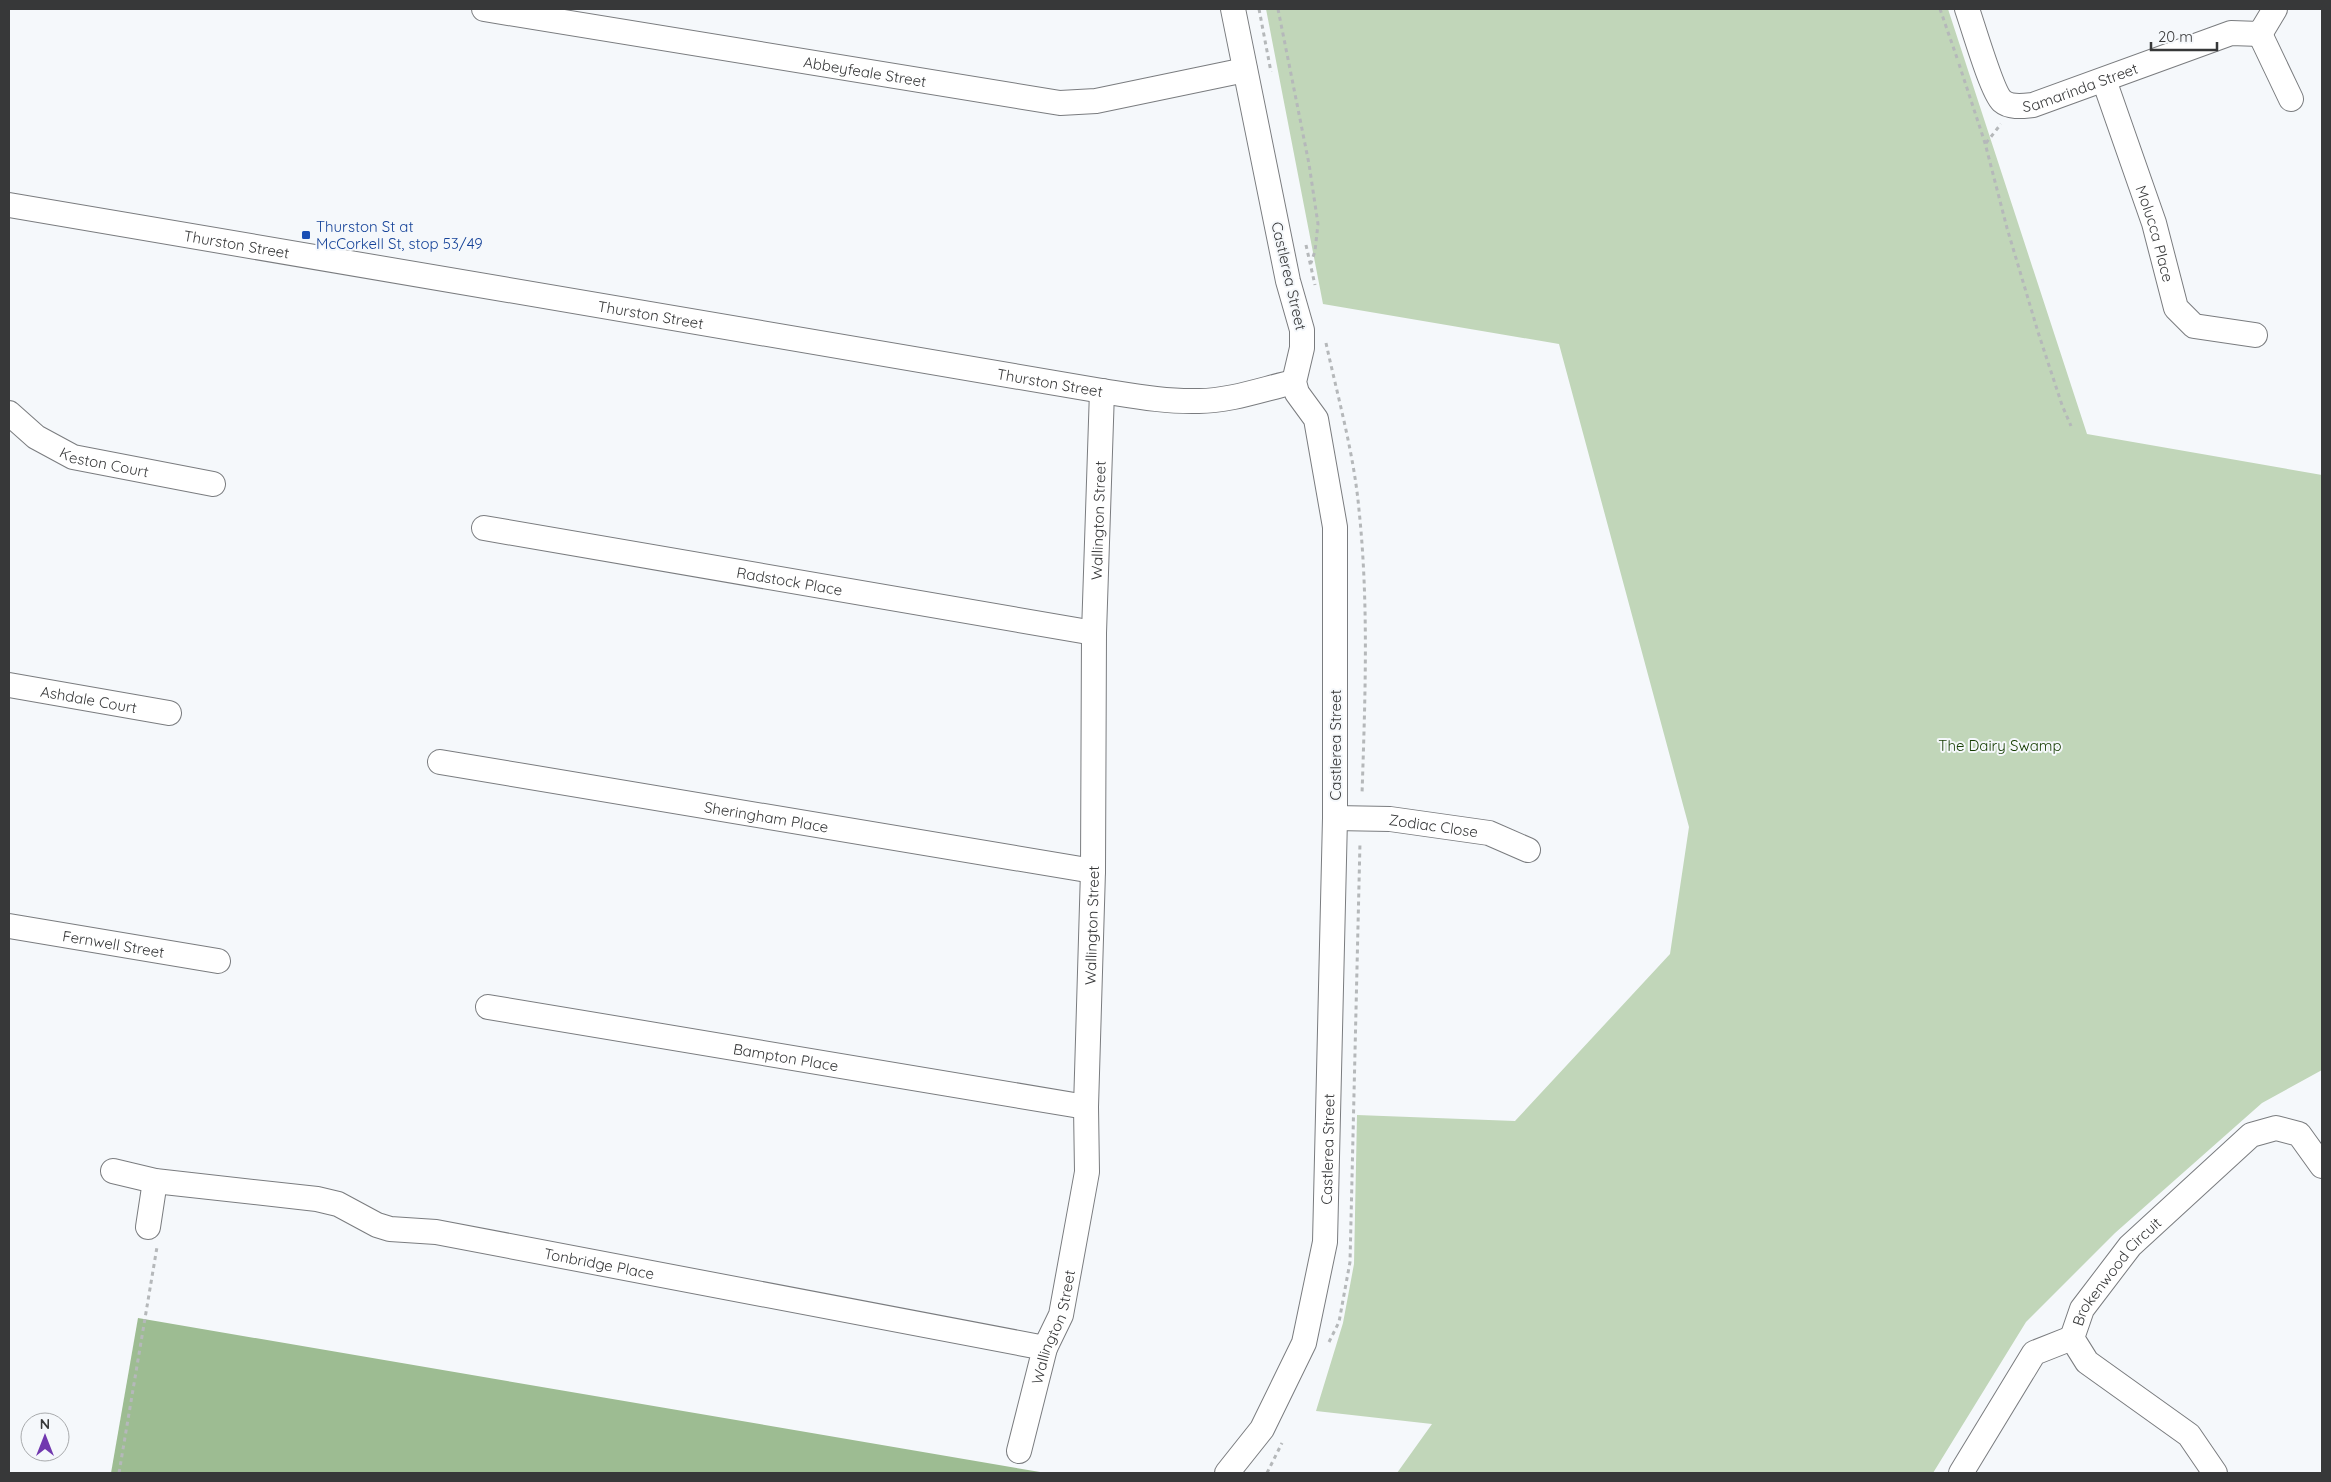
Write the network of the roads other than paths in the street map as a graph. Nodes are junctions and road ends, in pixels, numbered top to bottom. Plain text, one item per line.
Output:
1 (484, 9) edge
2 (1233, 9) edge
3 (1967, 9) edge
4 (2275, 9) edge
5 (2260, 34) junction
6 (1245, 70) junction
7 (2104, 80) junction
8 (2291, 100) dead end
9 (9, 205) edge
10 (2255, 335) dead end
11 (1294, 382) junction
12 (1102, 391) junction
13 (9, 413) edge
14 (213, 484) dead end
15 (484, 528) dead end
16 (1094, 633) junction
17 (9, 685) edge
18 (169, 713) dead end
19 (440, 762) dead end
20 (1334, 818) junction
21 (1528, 850) dead end
22 (1093, 871) junction
23 (9, 926) edge
24 (218, 961) dead end
25 (488, 1007) dead end
26 (1086, 1108) junction
27 (2322, 1166) edge
28 (113, 1171) dead end
29 (155, 1181) junction
30 (148, 1226) road end
31 (2072, 1338) junction
32 (1045, 1348) junction
33 (1019, 1452) dead end
34 (1227, 1473) edge
35 (1961, 1473) edge
36 (2215, 1473) edge

1 - 6 street, Abbeyfeale Street
2 - 6 street, Castlerea Street
3 - 7 street, Samarinda Street
4 - 5 street
5 - 7 street, Samarinda Street
5 - 8 street
6 - 11 street, Castlerea Street
7 - 10 street, Molucca Place
9 - 12 street, Thurston Street
11 - 12 street, Thurston Street
11 - 20 street, Castlerea Street
12 - 16 street, Wallington Street
13 - 14 street, Keston Court
15 - 16 street, Radstock Place
16 - 22 street, Wallington Street
17 - 18 street, Ashdale Court
19 - 22 street, Sheringham Place
20 - 21 street, Zodiac Close
20 - 34 street, Castlerea Street
22 - 26 street, Wallington Street
23 - 24 street, Fernwell Street
25 - 26 street, Bampton Place
26 - 32 street, Wallington Street
27 - 31 street, Brokenwood Circuit
28 - 29 street, Tonbridge Place
29 - 30 street
29 - 32 street, Tonbridge Place
31 - 35 street
31 - 36 street, Brokenwood Circuit
32 - 33 street, Wallington Street

